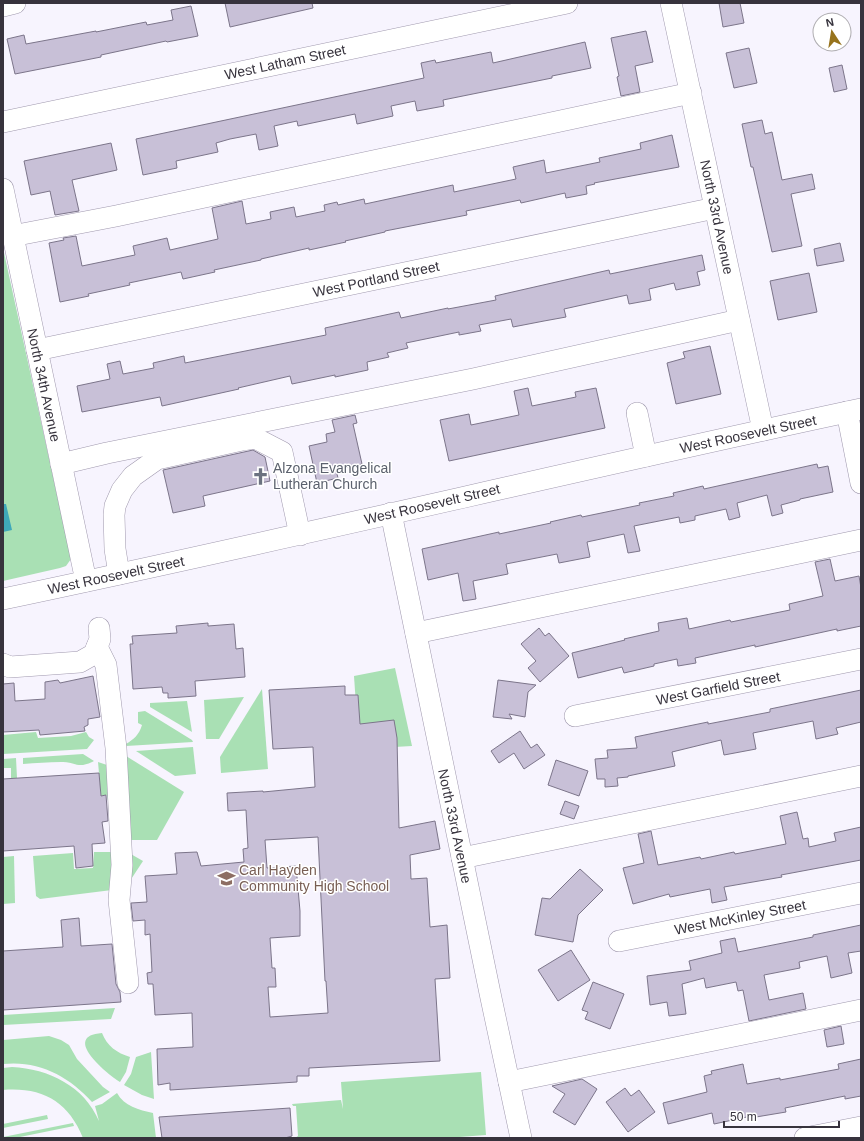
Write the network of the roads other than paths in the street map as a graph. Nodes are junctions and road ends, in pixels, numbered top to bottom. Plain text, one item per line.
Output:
1 (15, 3) edge
2 (567, 3) edge
3 (671, 3) edge
4 (3, 6) edge
5 (691, 93) junction
6 (3, 122) edge
7 (3, 189) edge
8 (715, 208) junction
9 (12, 236) junction
10 (739, 320) junction
11 (37, 350) junction
12 (854, 411) edge
13 (637, 413) dead end
14 (763, 430) junction
15 (646, 456) junction
16 (61, 464) junction
17 (861, 483) edge
18 (391, 513) junction
19 (300, 534) junction
20 (861, 540) edge
21 (119, 574) junction
22 (86, 581) junction
23 (3, 599) edge
24 (416, 633) junction
25 (861, 659) edge
26 (3, 664) edge
27 (574, 716) dead end
28 (861, 776) edge
29 (462, 858) junction
30 (861, 893) edge
31 (619, 942) dead end
32 (128, 983) dead end
33 (861, 1010) edge
34 (508, 1082) junction
35 (861, 1127) edge
36 (521, 1138) edge
37 (805, 1138) edge

1 - 4 street
2 - 6 street, West Latham Street
3 - 5 street, North 33rd Avenue
5 - 8 street, North 33rd Avenue
5 - 9 street
7 - 9 street, North 34th Avenue
8 - 10 street, North 33rd Avenue
8 - 11 street, West Portland Street
9 - 11 street, North 34th Avenue
10 - 14 street, North 33rd Avenue
10 - 16 street
11 - 16 street, North 34th Avenue
12 - 14 street, West Roosevelt Street
12 - 17 street
13 - 15 street
14 - 15 street, West Roosevelt Street
15 - 18 street, West Roosevelt Street
16 - 22 street, North 34th Avenue
18 - 19 street, West Roosevelt Street
18 - 24 street, North 33rd Avenue
19 - 21 street, West Roosevelt Street
19 - 21 street
20 - 24 street
21 - 22 street, West Roosevelt Street
22 - 23 street, West Roosevelt Street
24 - 29 street, North 33rd Avenue
25 - 27 street, West Garfield Street
26 - 32 street
28 - 29 street
29 - 34 street, North 33rd Avenue
30 - 31 street, West McKinley Street
33 - 34 street
34 - 36 street, North 33rd Avenue
35 - 37 street

